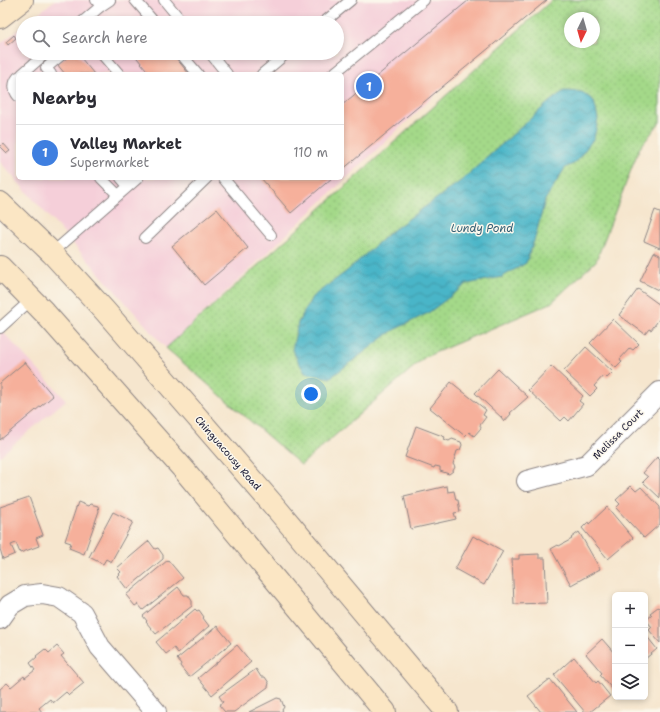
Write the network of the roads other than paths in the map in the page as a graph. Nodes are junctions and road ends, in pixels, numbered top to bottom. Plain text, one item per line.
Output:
1 (22, 0) edge
2 (110, 0) edge
3 (135, 0) edge
4 (164, 0) edge
5 (350, 0) edge
6 (424, 0) edge
7 (98, 3) edge
8 (87, 16) edge
9 (149, 16) edge
10 (177, 16) edge
11 (331, 16) edge
12 (0, 17) edge
13 (38, 60) edge
14 (56, 60) edge
15 (107, 60) edge
16 (186, 60) edge
17 (216, 60) edge
18 (279, 60) edge
19 (24, 72) edge
20 (49, 72) edge
21 (117, 72) edge
22 (196, 72) edge
23 (225, 72) edge
24 (264, 72) edge
25 (335, 72) edge
26 (16, 80) edge
27 (16, 93) edge
28 (103, 180) edge
29 (123, 180) edge
30 (136, 180) edge
31 (204, 180) edge
32 (225, 180) edge
33 (128, 186) junction
34 (118, 195) junction
35 (0, 203) edge
36 (271, 235) dead end
37 (145, 238) dead end
38 (52, 253) junction
39 (0, 267) edge
40 (32, 299) junction
41 (0, 328) edge
42 (660, 392) edge
43 (526, 481) dead end
44 (0, 619) edge
45 (156, 712) edge
46 (385, 712) edge
47 (447, 712) edge

1 - 12 main road
2 - 7 lane
3 - 9 lane
4 - 10 lane
5 - 11 lane
6 - 25 lane
7 - 8 lane
13 - 19 lane
14 - 20 lane
15 - 21 lane
16 - 22 lane
17 - 23 lane
18 - 24 lane
26 - 27 lane
28 - 34 lane
29 - 33 lane
30 - 33 lane
31 - 37 lane
32 - 36 lane
33 - 34 lane
34 - 38 lane
35 - 38 main road, Chinguacousy Road
38 - 47 main road, Chinguacousy Road
39 - 40 main road
40 - 41 lane
40 - 46 main road
42 - 43 street, Melissa Court
44 - 45 street

